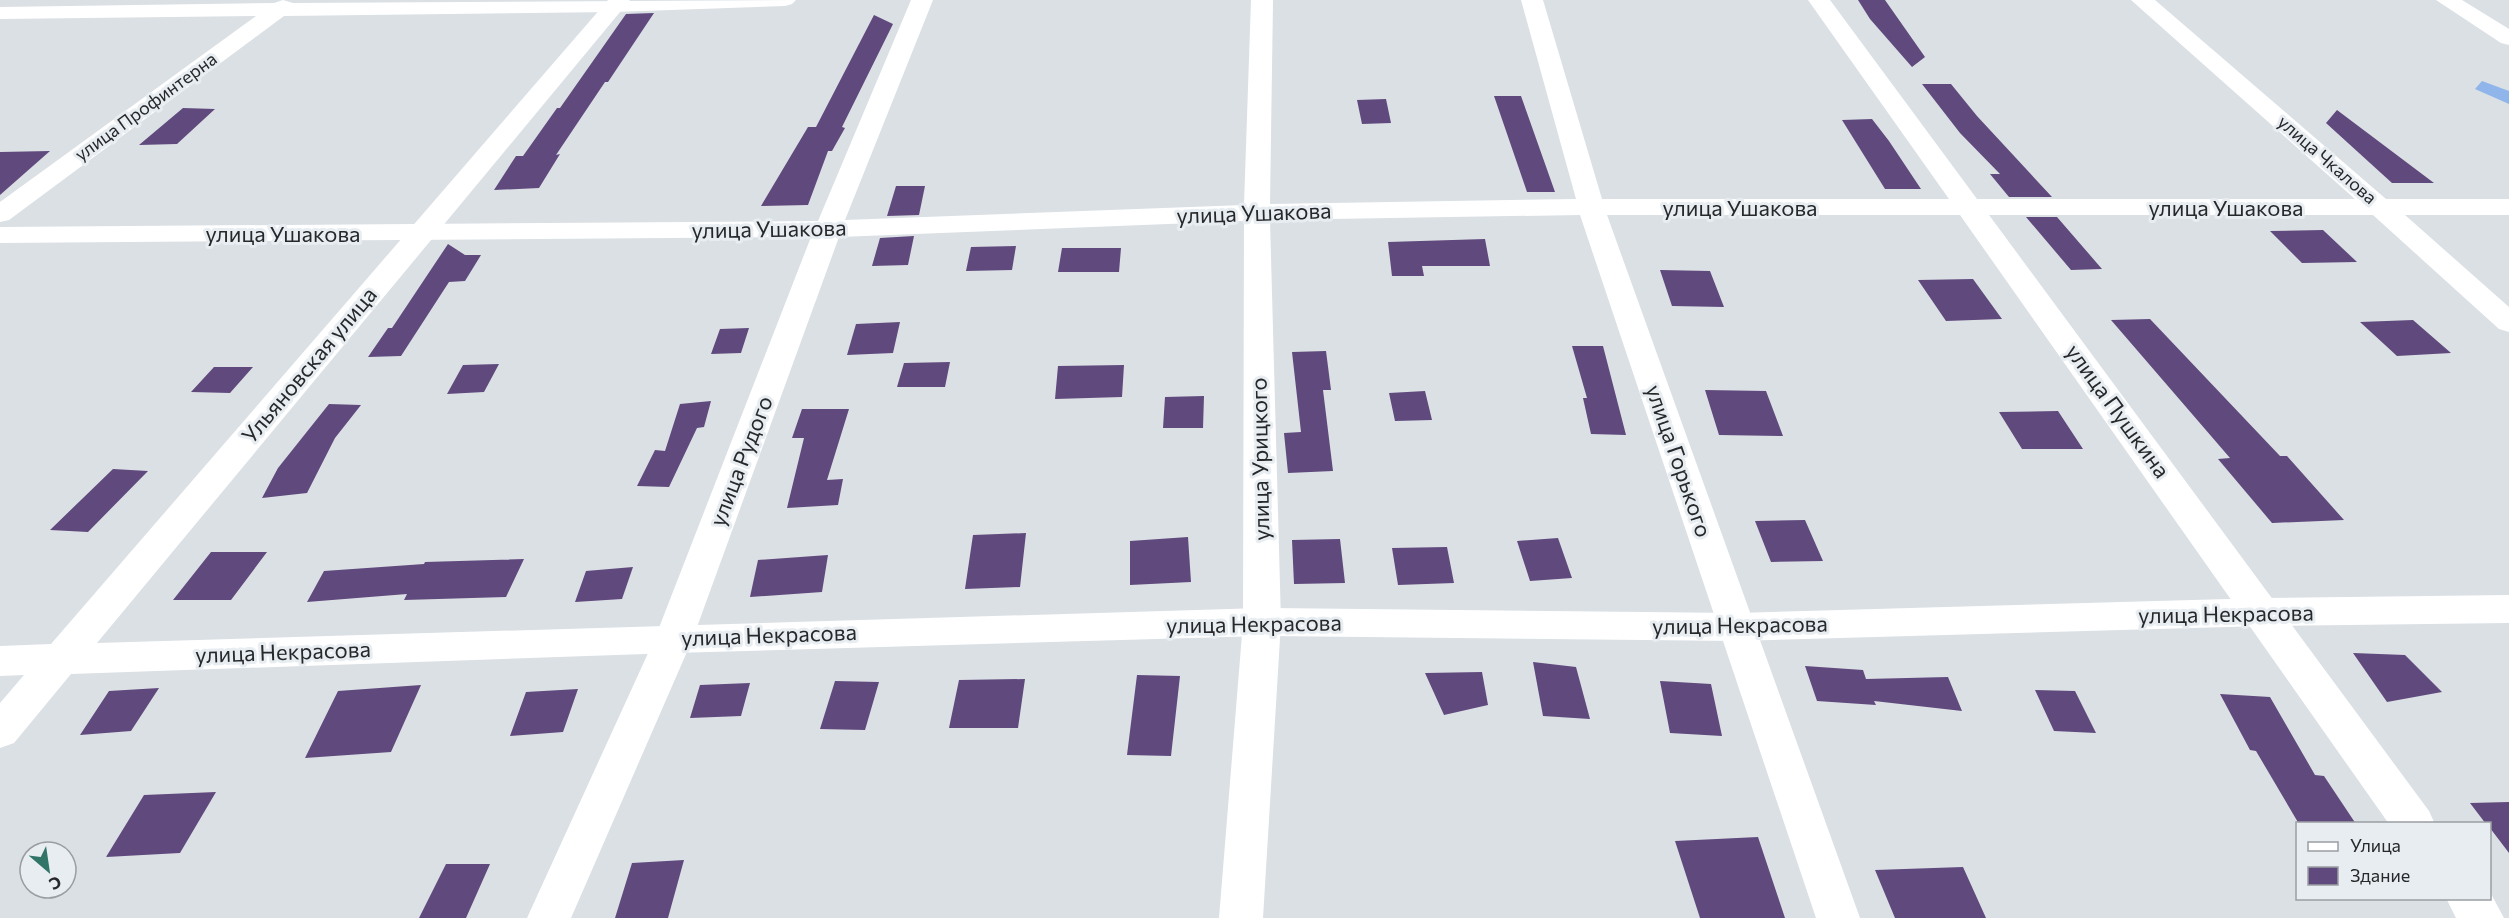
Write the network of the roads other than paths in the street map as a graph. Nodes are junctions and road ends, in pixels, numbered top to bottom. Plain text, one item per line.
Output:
1 (785, 0) edge
2 (922, 0) edge
3 (1262, 0) edge
4 (1532, 0) edge
5 (1819, 0) edge
6 (2142, 0) edge
7 (2447, 0) edge
8 (616, 3) edge
9 (285, 5) edge
10 (0, 13) edge
11 (2509, 38) edge
12 (1591, 207) junction
13 (2509, 207) edge
14 (1971, 208) junction
15 (2381, 208) junction
16 (1257, 212) junction
17 (0, 214) edge
18 (828, 229) junction
19 (421, 234) junction
20 (0, 235) edge
21 (2509, 323) edge
22 (2509, 609) edge
23 (2264, 612) junction
24 (1262, 622) junction
25 (1738, 627) junction
26 (674, 638) junction
27 (59, 660) junction
28 (0, 661) edge
29 (0, 731) edge
30 (2413, 822) edge
31 (2469, 900) edge
32 (549, 918) edge
33 (1241, 918) edge
34 (1838, 918) edge
35 (2482, 918) edge

1 - 8 street
2 - 18 street, улица Рудого
3 - 16 street, улица Урицкого
4 - 12 street, улица Горького
5 - 14 street, улица Пушкина
6 - 15 street, улица Чкалова
7 - 11 street
8 - 9 street
8 - 19 street, Ульяновская улица
9 - 10 street
9 - 17 street, улица Профинтерна
12 - 14 street, улица Ушакова
12 - 16 street, улица Ушакова
12 - 25 street, улица Горького
13 - 15 street, улица Ушакова
14 - 15 street, улица Ушакова
14 - 23 street, улица Пушкина
15 - 21 street, улица Чкалова
16 - 18 street, улица Ушакова
16 - 24 street, улица Урицкого
18 - 19 street, улица Ушакова
18 - 26 street, улица Рудого
19 - 20 street, улица Ушакова
19 - 27 street, Ульяновская улица
22 - 23 street, улица Некрасова
23 - 25 street, улица Некрасова
23 - 30 street, улица Пушкина
24 - 25 street, улица Некрасова
24 - 26 street, улица Некрасова
24 - 33 street, улица Урицкого
25 - 34 street, улица Горького
26 - 27 street, улица Некрасова
26 - 32 street, улица Рудого
27 - 28 street, улица Некрасова
27 - 29 street, Ульяновская улица
31 - 35 street

